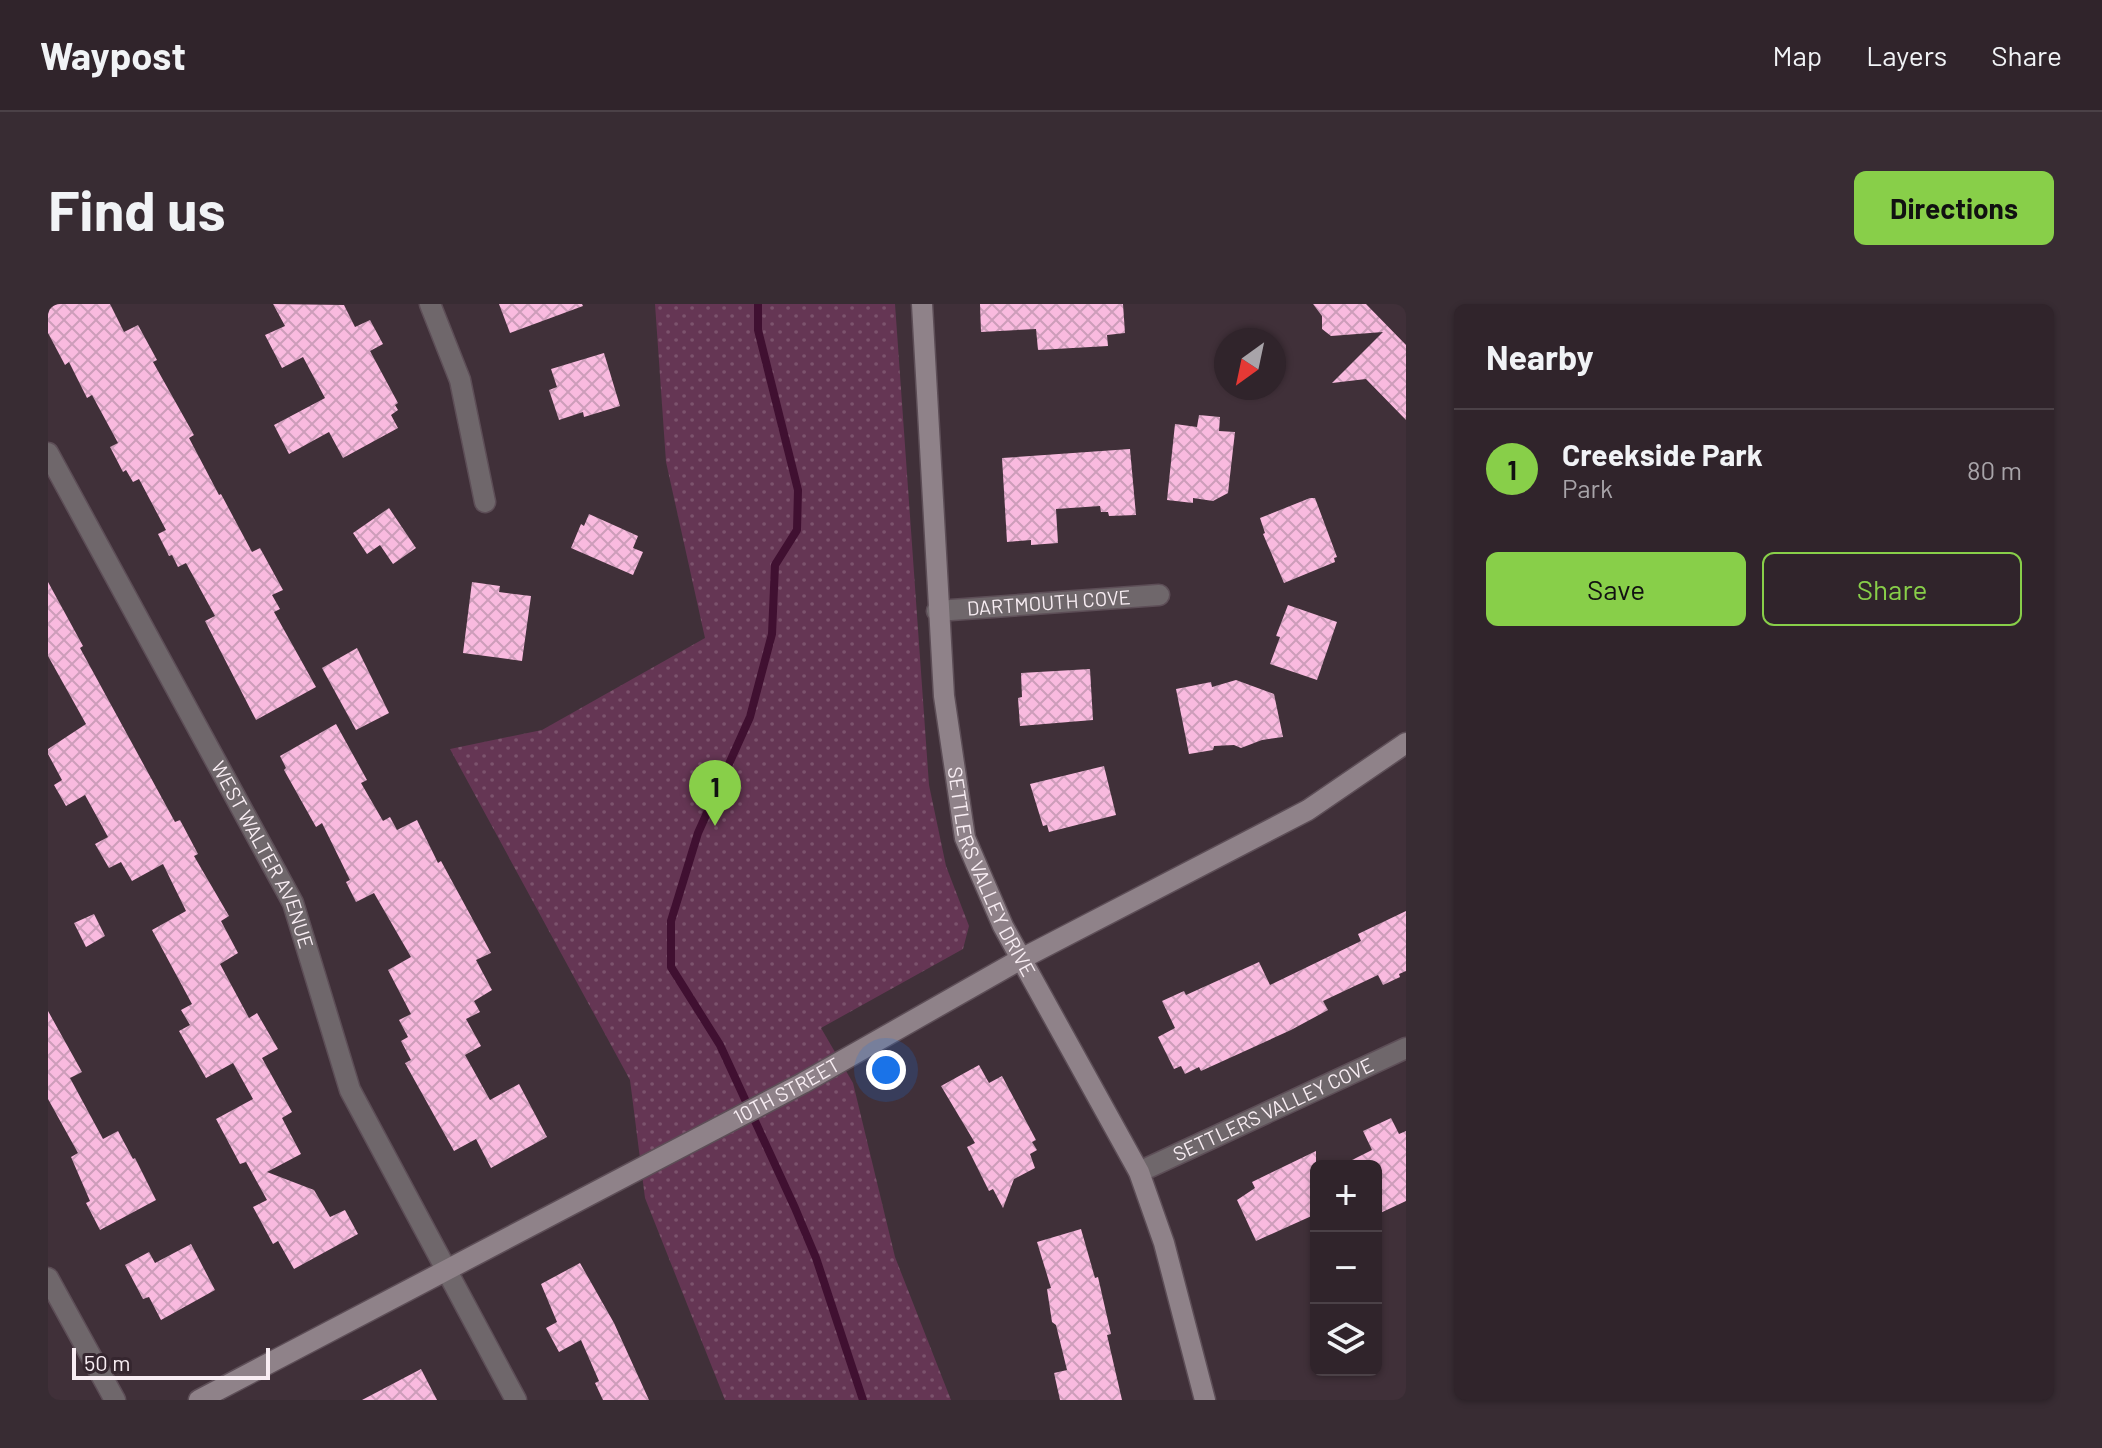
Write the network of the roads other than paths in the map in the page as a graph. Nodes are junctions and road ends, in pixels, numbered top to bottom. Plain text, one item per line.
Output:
1 (430, 304) edge
2 (922, 304) edge
3 (48, 453) edge
4 (485, 502) dead end
5 (1159, 595) dead end
6 (937, 611) junction
7 (1406, 743) edge
8 (1021, 959) junction
9 (1406, 1048) edge
10 (1139, 1172) junction
11 (446, 1270) junction
12 (48, 1278) edge
13 (115, 1400) edge
14 (199, 1400) edge
15 (516, 1400) edge
16 (1205, 1400) edge

1 - 4 street
2 - 6 street, SETTLERS VALLEY DRIVE
3 - 11 street, WEST WALTER AVENUE
5 - 6 street, DARTMOUTH COVE
6 - 8 street, SETTLERS VALLEY DRIVE
7 - 8 street, 10TH STREET
8 - 10 street, SETTLERS VALLEY DRIVE
8 - 11 street, 10TH STREET
9 - 10 street, SETTLERS VALLEY COVE
10 - 16 street, SETTLERS VALLEY DRIVE
11 - 14 street, 10TH STREET
11 - 15 street, WEST WALTER AVENUE
12 - 13 street

